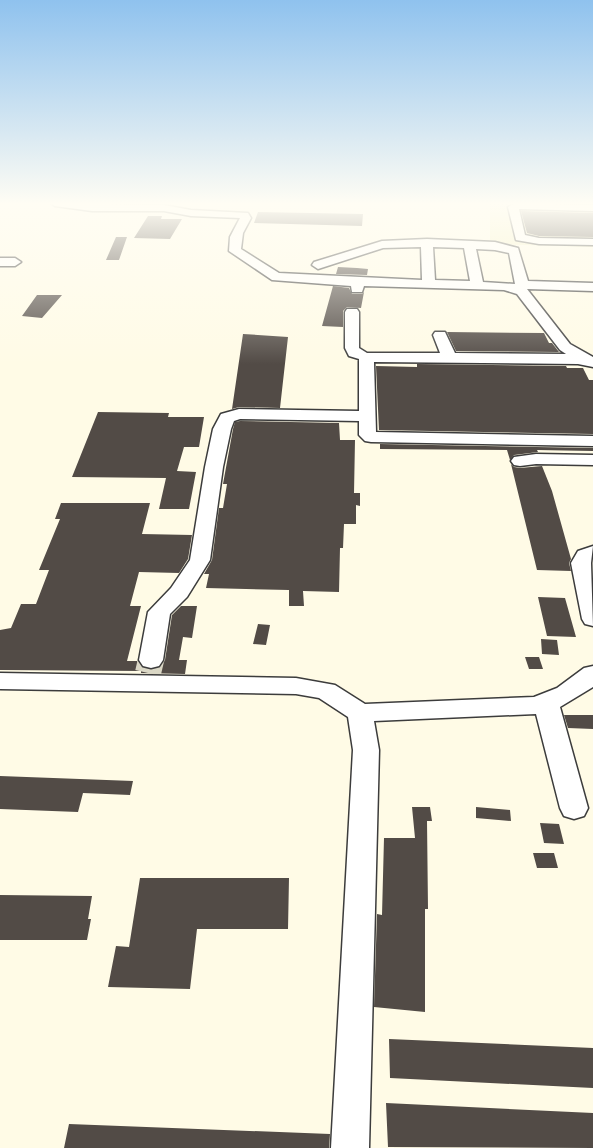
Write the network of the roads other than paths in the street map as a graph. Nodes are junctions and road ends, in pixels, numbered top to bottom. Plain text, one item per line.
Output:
1 (242, 257) edge
2 (345, 257) edge
3 (428, 257) edge
4 (472, 257) edge
5 (515, 257) edge
6 (0, 262) edge
7 (15, 262) dead end
8 (318, 265) dead end
9 (429, 284) junction
10 (477, 285) junction
11 (520, 287) junction
12 (593, 287) edge
13 (352, 312) dead end
14 (440, 335) dead end
15 (366, 357) junction
16 (449, 358) junction
17 (589, 361) edge
18 (368, 416) junction
19 (593, 441) edge
20 (593, 460) edge
21 (520, 462) dead end
22 (593, 552) edge
23 (593, 619) edge
24 (148, 672) junction
25 (593, 674) edge
26 (0, 681) edge
27 (546, 703) junction
28 (360, 713) junction
29 (574, 808) dead end
30 (350, 1148) edge

1 - 9 street
2 - 8 street
3 - 9 street
4 - 10 street
5 - 11 street
6 - 7 street
9 - 10 street
10 - 11 street
11 - 12 street
11 - 17 street
13 - 15 street
14 - 16 street
15 - 16 street
15 - 18 street
16 - 17 street
18 - 19 street
18 - 24 street
20 - 21 street
22 - 23 street
24 - 26 street
24 - 28 street
25 - 27 street
27 - 28 street
27 - 29 street
28 - 30 street

